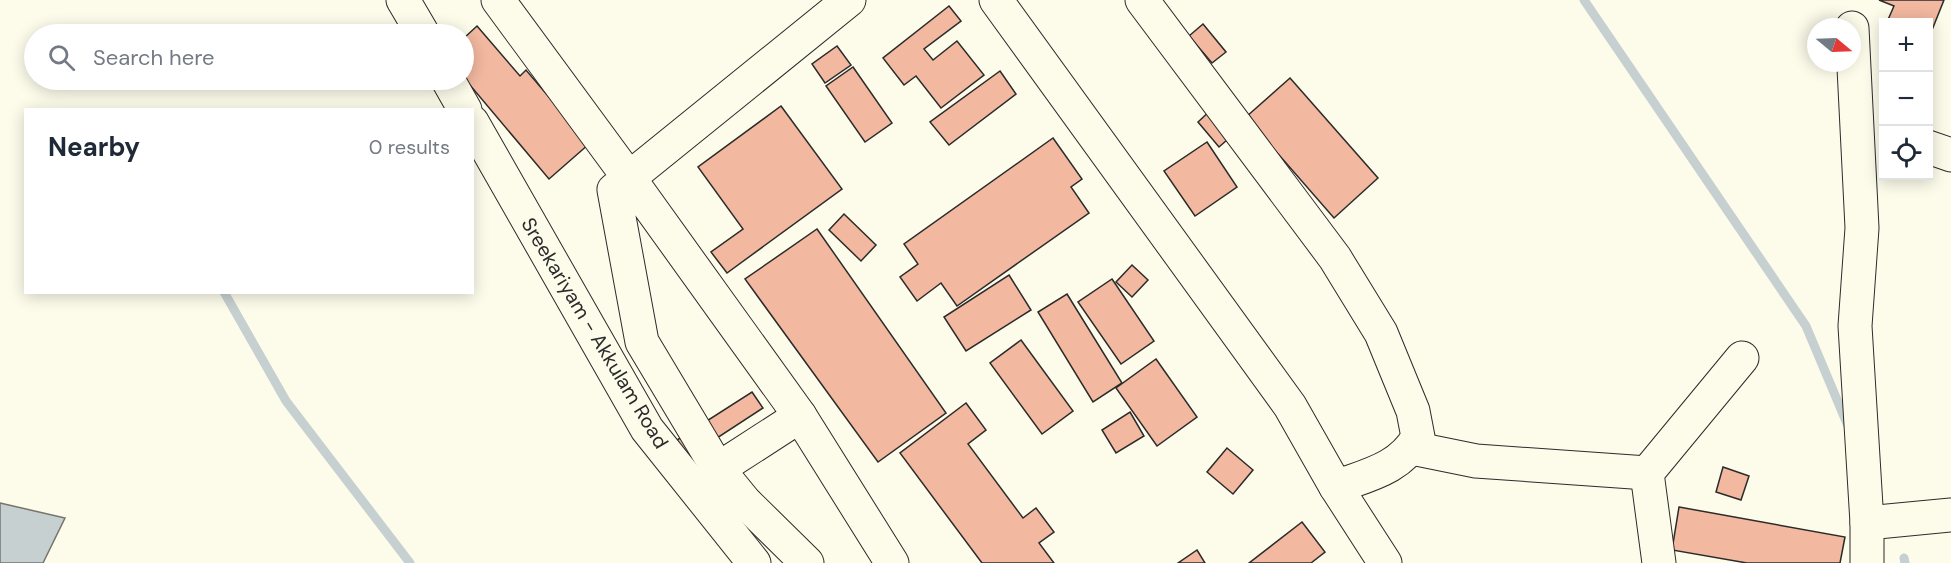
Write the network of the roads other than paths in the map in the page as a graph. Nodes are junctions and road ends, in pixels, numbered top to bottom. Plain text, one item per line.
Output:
1 (403, 0) edge
2 (498, 0) edge
3 (849, 0) edge
4 (996, 0) edge
5 (1142, 0) edge
6 (1850, 0) edge
7 (1851, 18) edge
8 (417, 24) edge
9 (1859, 72) edge
10 (454, 90) edge
11 (464, 108) edge
12 (474, 125) edge
13 (1871, 148) edge
14 (1933, 148) edge
15 (1951, 155) edge
16 (629, 178) junction
17 (1742, 358) dead end
18 (800, 416) junction
19 (1412, 448) junction
20 (1647, 473) junction
21 (706, 479) junction
22 (1336, 487) junction
23 (1951, 514) edge
24 (1868, 523) junction
25 (754, 563) edge
26 (807, 563) edge
27 (892, 563) edge
28 (1384, 563) edge
29 (1659, 563) edge
30 (1867, 563) edge

1 - 8 street
2 - 16 street
3 - 16 street
4 - 22 street
5 - 19 street
6 - 7 street
9 - 13 street
10 - 11 street
12 - 21 street, Sreekariyam - Akkulam Road
13 - 24 street
14 - 15 street
16 - 18 street
16 - 21 street
17 - 20 street
18 - 21 street
18 - 27 street
19 - 20 street
19 - 22 street
20 - 29 street
21 - 25 street, Sreekariyam - Akkulam Road
21 - 26 street
22 - 28 street
23 - 24 street
24 - 30 street

